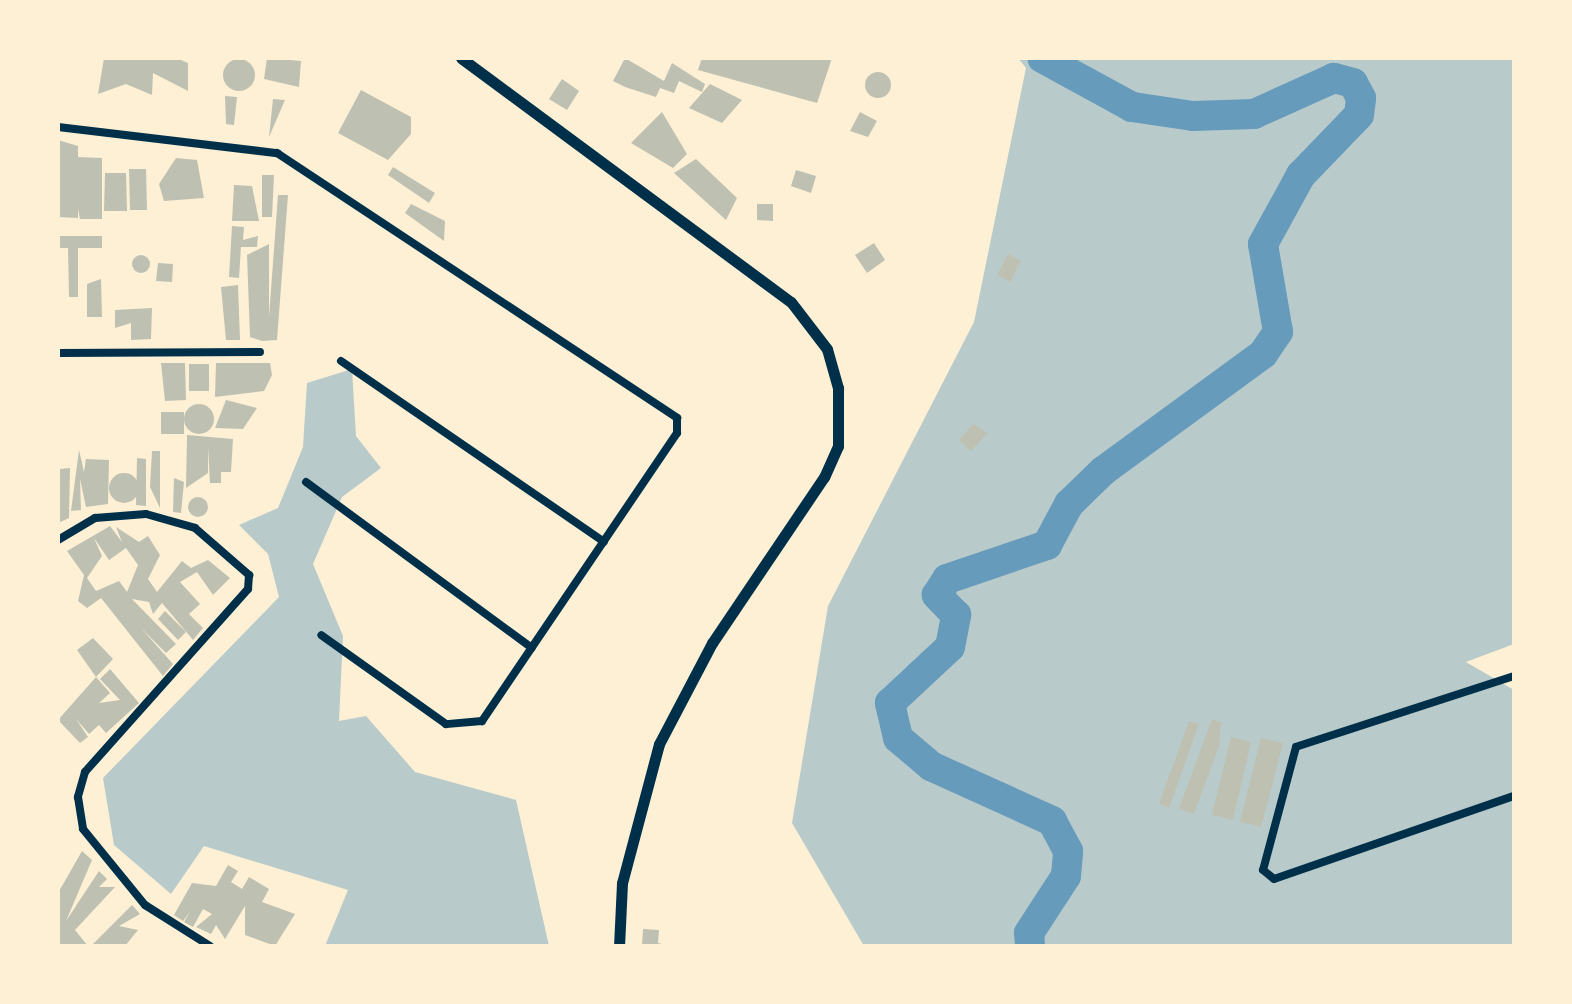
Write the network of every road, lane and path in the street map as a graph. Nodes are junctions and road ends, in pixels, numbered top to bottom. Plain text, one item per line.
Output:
1 (461, 58) edge
2 (58, 127) edge
3 (260, 352) dead end
4 (58, 353) edge
5 (340, 361) dead end
6 (306, 482) dead end
7 (60, 541) edge
8 (604, 542) junction
9 (320, 635) dead end
10 (532, 648) junction
11 (1514, 676) edge
12 (1514, 796) edge
13 (210, 946) edge
14 (619, 946) edge

1 - 14 main road
2 - 8 street
3 - 4 street
5 - 8 street
6 - 10 street
7 - 13 street
8 - 10 street
9 - 10 street
11 - 12 street

